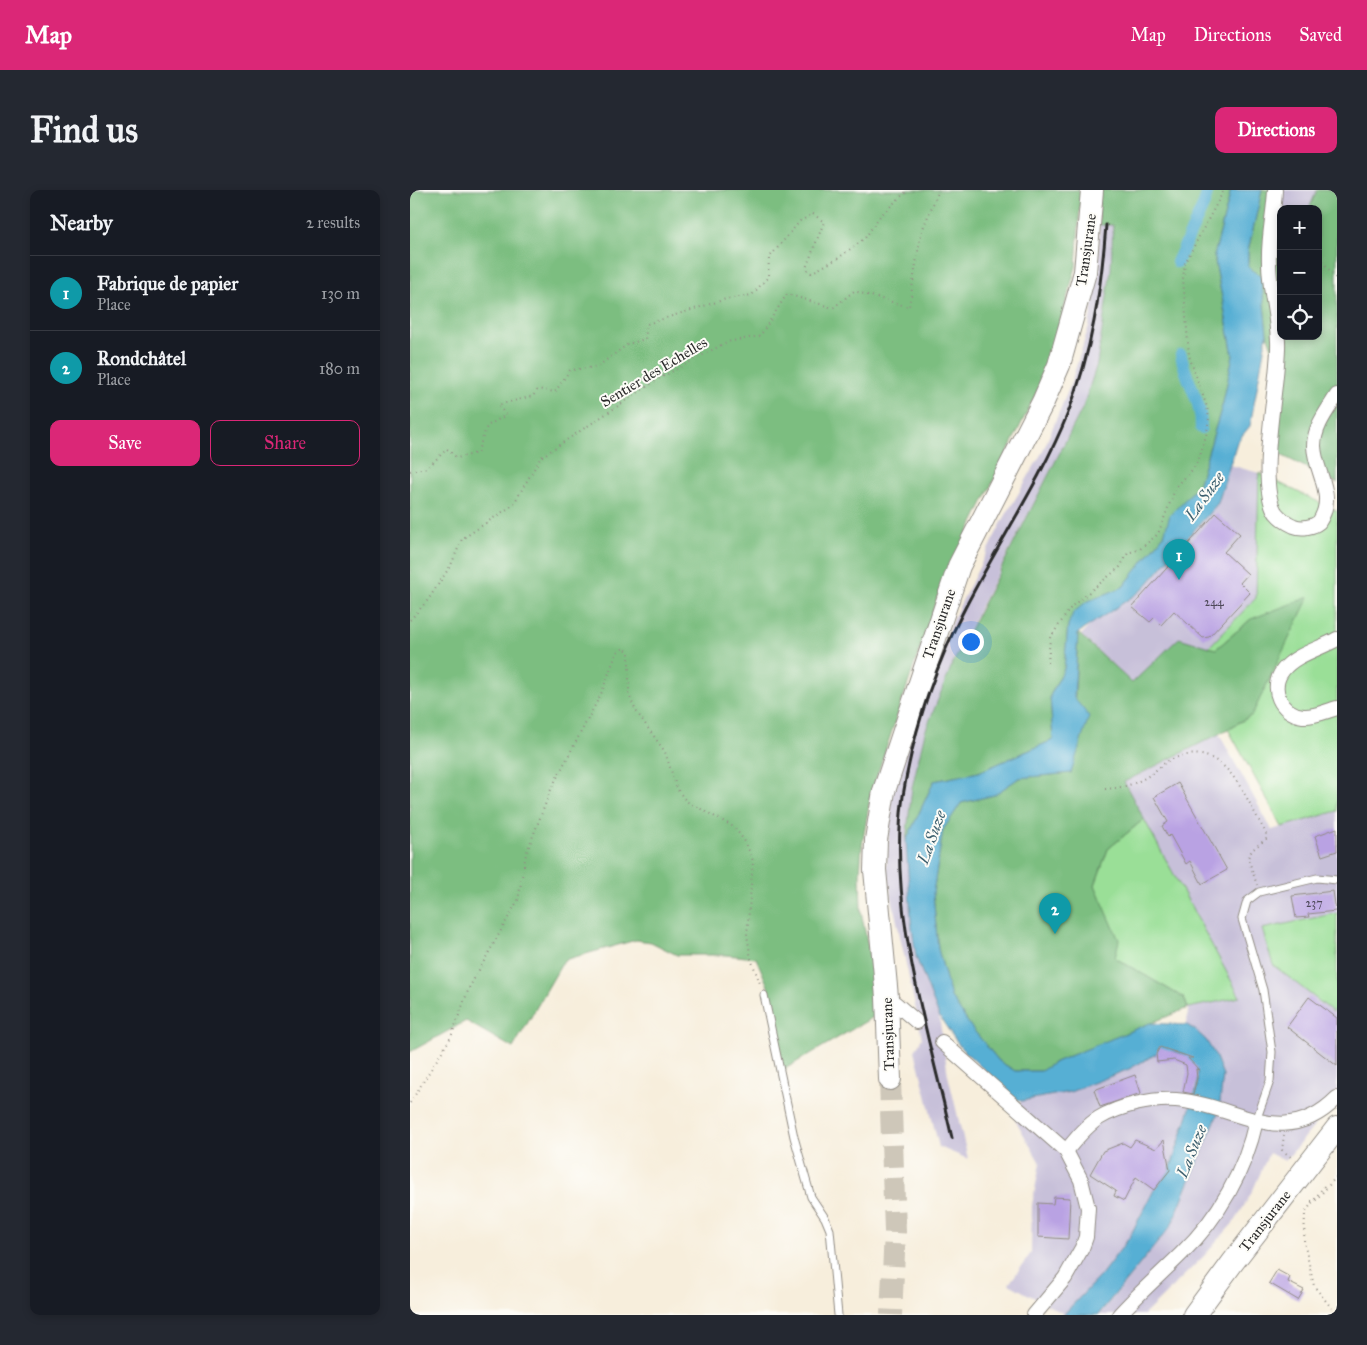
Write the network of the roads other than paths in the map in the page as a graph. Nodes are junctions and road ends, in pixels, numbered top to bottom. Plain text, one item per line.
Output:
1 (1092, 190) edge
2 (1275, 190) edge
3 (1337, 395) edge
4 (1337, 639) edge
5 (1337, 708) edge
6 (1337, 880) edge
7 (764, 995) road end
8 (895, 1003) dead end
9 (917, 1022) dead end
10 (942, 1042) dead end
11 (890, 1079) tunnel mouth
12 (1337, 1098) edge
13 (1256, 1121) junction
14 (1337, 1128) edge
15 (1066, 1150) junction
16 (838, 1315) edge
17 (1034, 1315) edge
18 (1119, 1315) edge
19 (1194, 1315) edge

1 - 11 main road, Transjurane
2 - 3 street
4 - 5 street
6 - 13 lane
7 - 16 lane
8 - 9 street
10 - 15 street
12 - 13 street
13 - 15 street
13 - 18 street
14 - 19 main road, Transjurane
15 - 17 street

